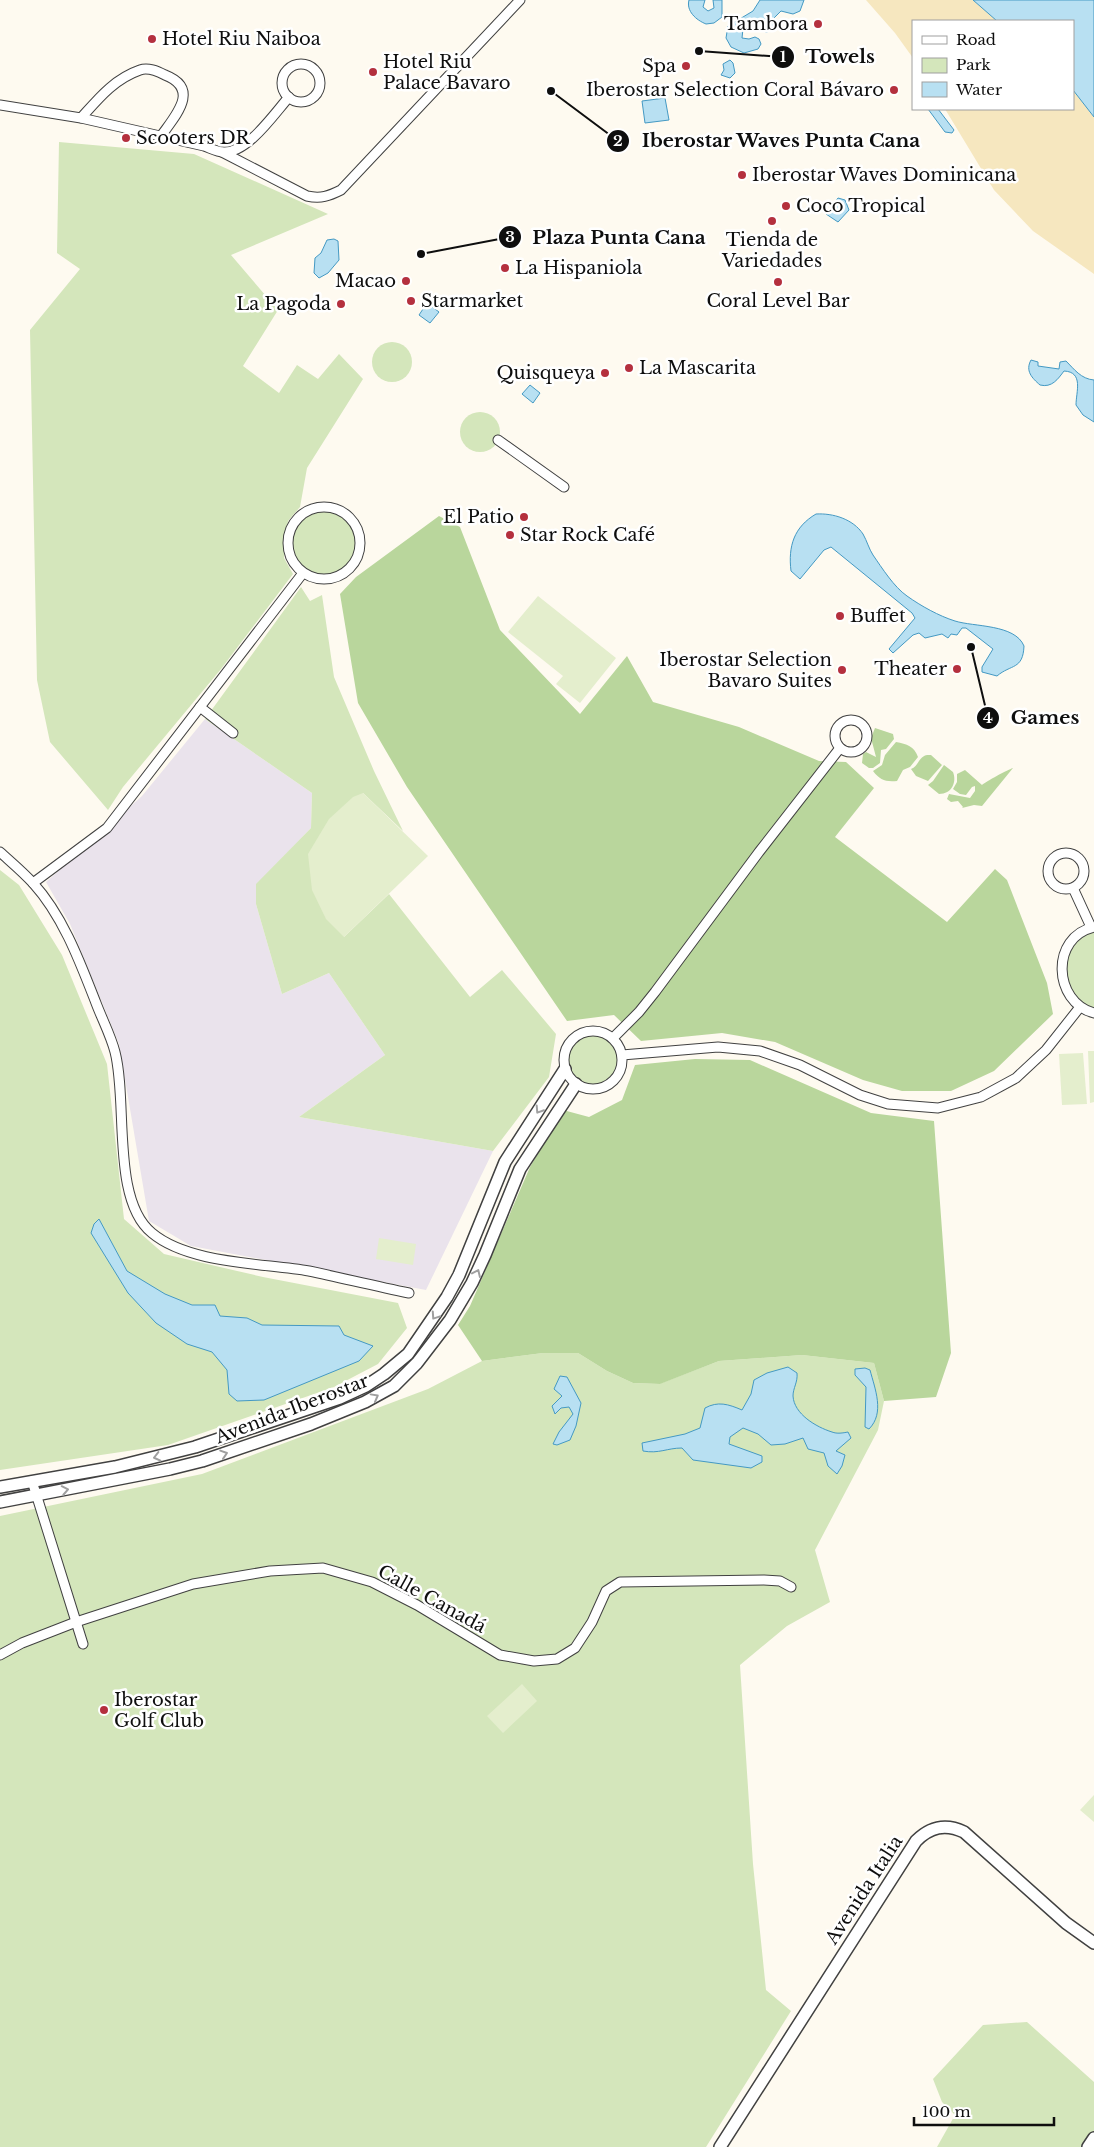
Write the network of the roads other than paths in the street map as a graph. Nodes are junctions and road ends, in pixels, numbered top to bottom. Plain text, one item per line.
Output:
1 (520, 0) edge
2 (289, 97) junction
3 (0, 105) edge
4 (81, 118) junction
5 (161, 136) junction
6 (222, 152) junction
7 (498, 440) dead end
8 (564, 488) dead end
9 (303, 573) junction
10 (200, 707) junction
11 (233, 733) dead end
12 (840, 748) dead end
13 (0, 852) edge
14 (33, 883) junction
15 (1073, 888) junction
16 (1092, 927) edge
17 (1080, 1007) junction
18 (1094, 1013) edge
19 (613, 1038) junction
20 (622, 1055) junction
21 (565, 1069) junction
22 (576, 1084) junction
23 (408, 1294) dead end
24 (32, 1481) junction
25 (0, 1487) edge
26 (36, 1496) junction
27 (0, 1502) edge
28 (791, 1587) dead end
29 (76, 1622) junction
30 (83, 1644) dead end
31 (0, 1655) edge
32 (1094, 1943) edge
33 (1094, 2138) edge
34 (720, 2147) edge
35 (1088, 2147) edge

1 - 6 street
2 - 2 street
2 - 6 street
3 - 4 street
4 - 5 street
4 - 5 street
5 - 6 street
7 - 8 street
9 - 9 street
9 - 10 street
10 - 11 street
10 - 14 street
12 - 19 street
13 - 14 street
14 - 23 street
15 - 15 street
15 - 16 street
16 - 17 street
17 - 18 street
17 - 20 street
19 - 20 street
19 - 21 street
20 - 22 street
21 - 22 street
21 -> 24 street, Avenida Iberostar
26 -> 22 street, Avenida Iberostar
24 - 25 street, Avenida Iberostar
24 - 26 street
26 - 27 street, Avenida Iberostar
26 - 29 street
28 - 29 street, Calle Canadá
29 - 30 street
29 - 31 street, Calle Canadá
32 - 34 street, Avenida Italia
33 - 35 street

